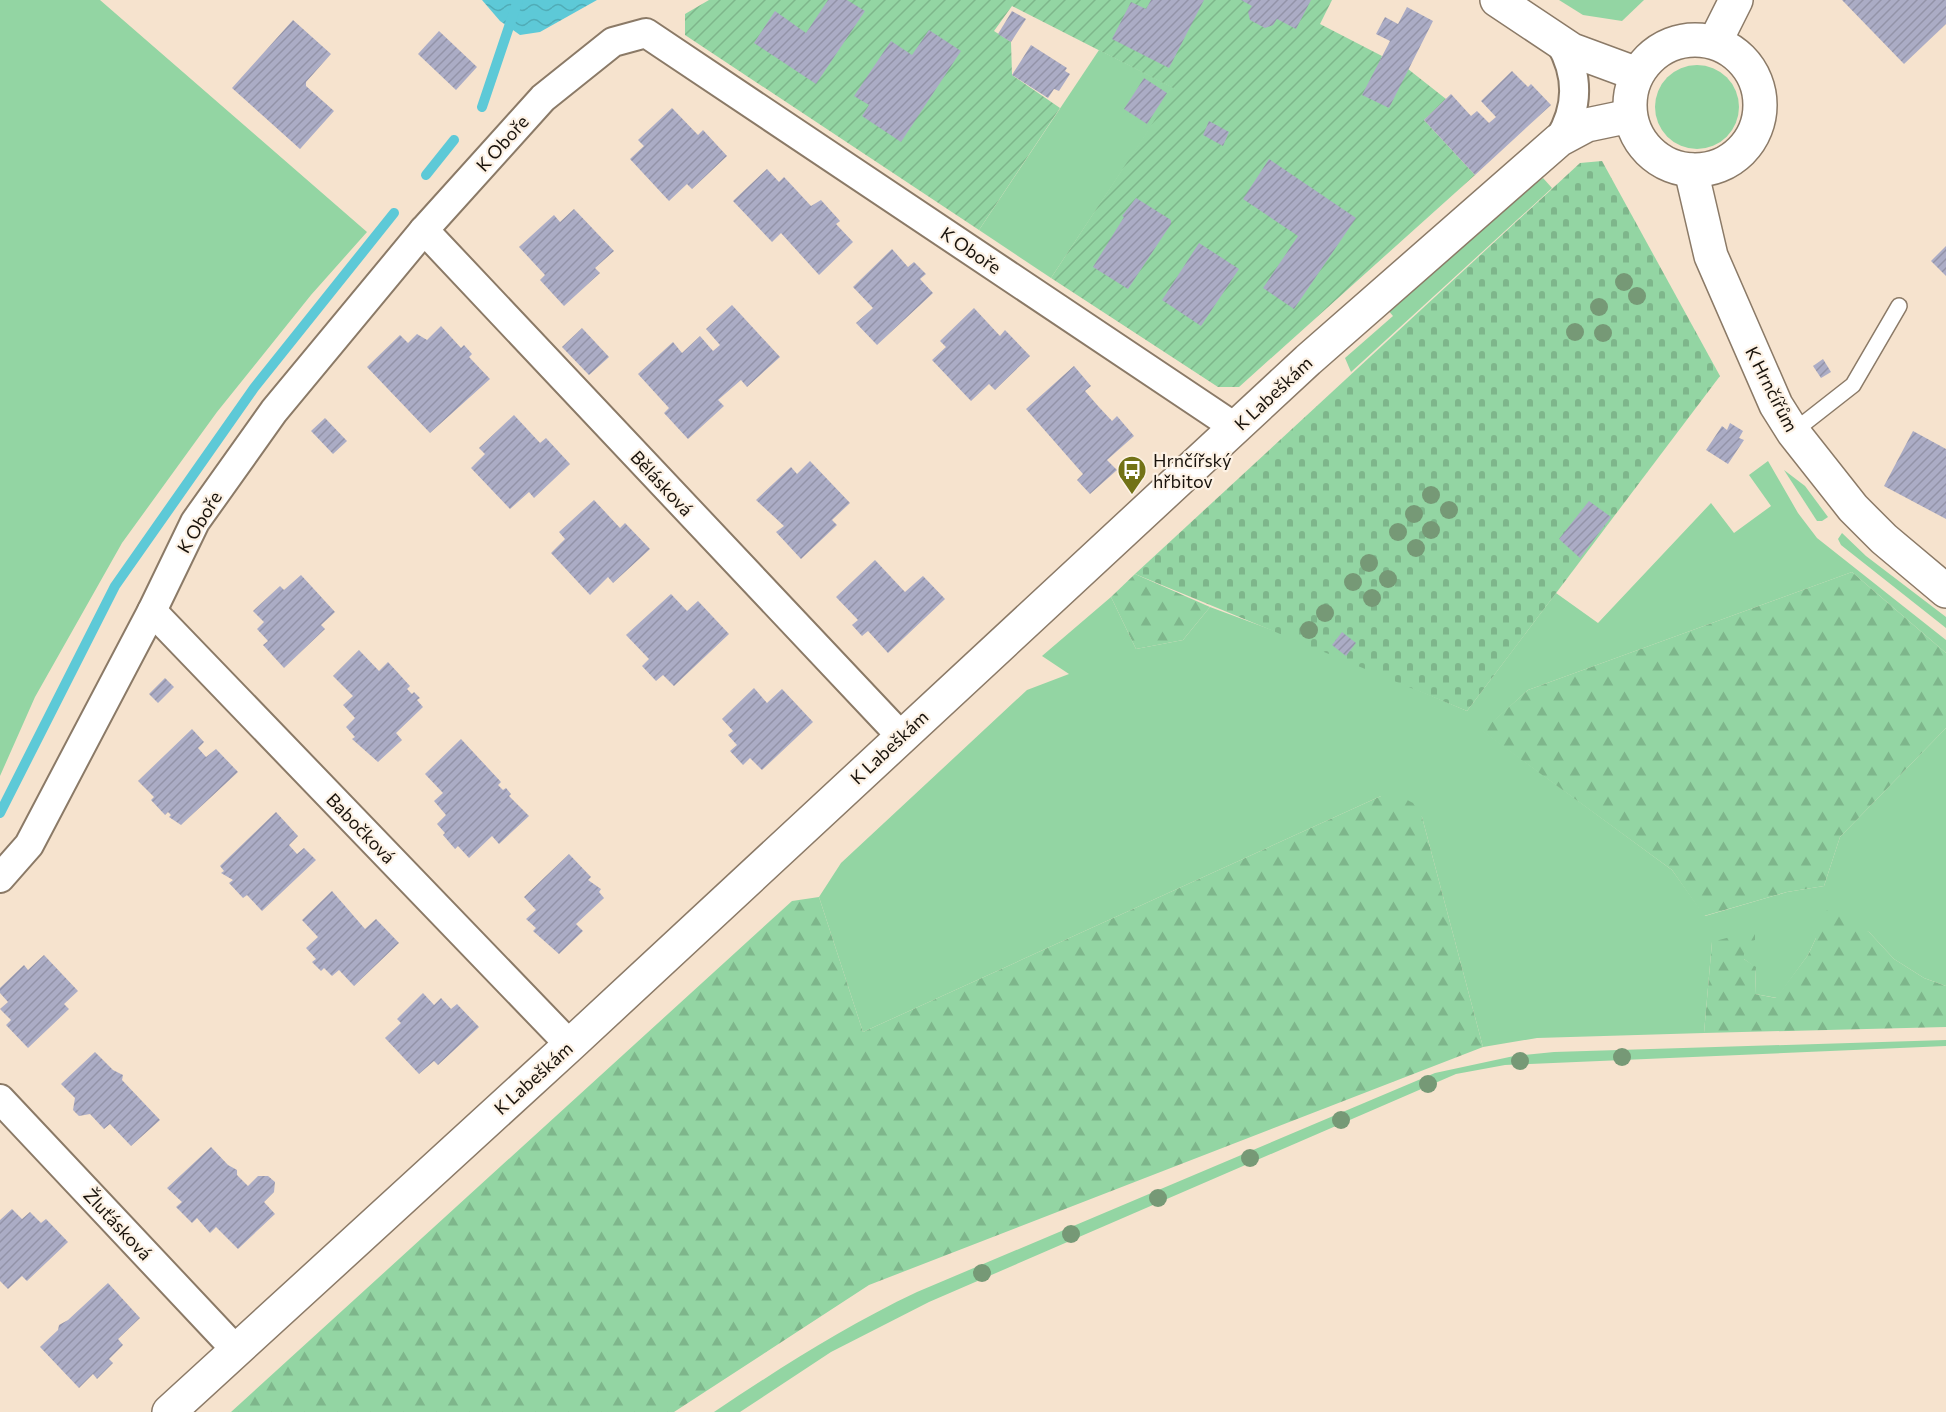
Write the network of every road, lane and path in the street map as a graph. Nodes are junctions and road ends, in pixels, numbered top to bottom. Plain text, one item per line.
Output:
1 (1497, 0) edge
2 (1736, 0) edge
3 (1560, 42) junction
4 (1715, 42) junction
5 (1637, 74) junction
6 (1630, 116) junction
7 (1559, 140) junction
8 (1691, 170) junction
9 (424, 230) junction
10 (1899, 306) dead end
11 (1236, 428) junction
12 (1793, 432) junction
13 (1946, 591) edge
14 (152, 611) junction
15 (900, 736) junction
16 (0, 878) edge
17 (570, 1045) junction
18 (0, 1099) edge
19 (236, 1350) junction
20 (169, 1412) edge

1 - 3 street
2 - 4 street
3 - 5 street
3 - 7 street
4 - 5 street
4 - 8 street
5 - 6 street
6 - 7 street, K Labeškám
6 - 8 street
7 - 11 street, K Labeškám
8 - 12 street, K Hrnčířům
9 - 11 street, K Oboře
9 - 14 street, K Oboře
9 - 15 street, Bělásková
10 - 12 lane
11 - 15 street, K Labeškám
12 - 13 street, K Hrnčířům
14 - 16 street, K Oboře
14 - 17 street, Babočková
15 - 17 street, K Labeškám
17 - 19 street, K Labeškám
18 - 19 street, Žluťásková
19 - 20 street, K Labeškám

